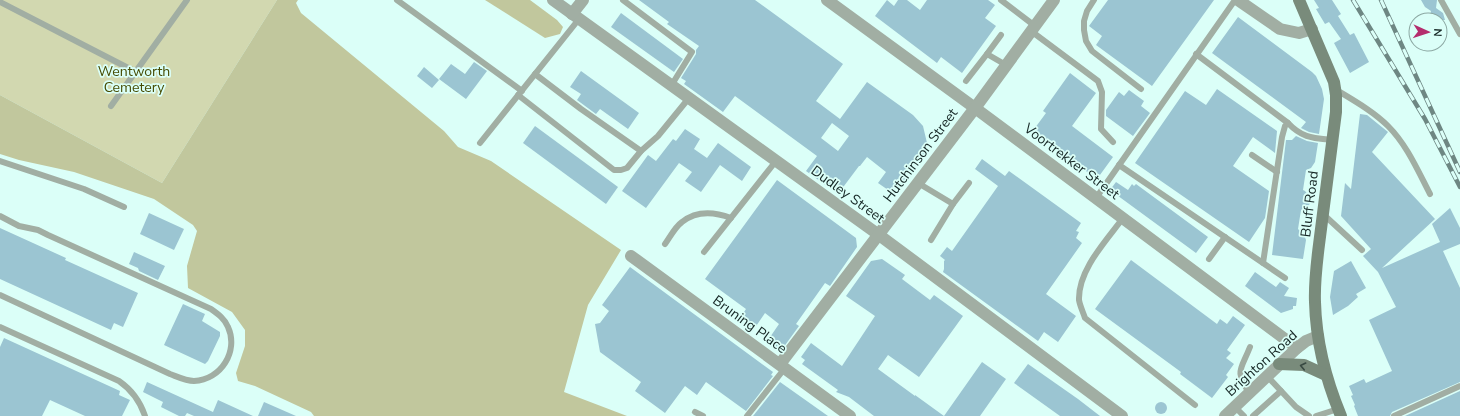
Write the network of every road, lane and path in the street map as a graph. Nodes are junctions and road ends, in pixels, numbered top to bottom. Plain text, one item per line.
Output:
1 (187, 0) edge
2 (397, 0) edge
3 (553, 0) edge
4 (583, 0) edge
5 (623, 0) edge
6 (827, 0) edge
7 (1001, 0) edge
8 (1054, 0) edge
9 (1094, 0) edge
10 (1237, 0) edge
11 (1299, 0) edge
12 (1441, 0) edge
13 (0, 2) edge
14 (576, 17) junction
15 (1033, 29) junction
16 (1312, 29) junction
17 (1460, 34) edge
18 (1001, 35) dead end
19 (987, 54) junction
20 (1196, 54) junction
21 (1006, 65) junction
22 (136, 72) junction
23 (535, 74) junction
24 (966, 81) dead end
25 (671, 86) junction
26 (1141, 89) dead end
27 (1335, 89) junction
28 (520, 93) junction
29 (689, 98) junction
30 (111, 106) dead end
31 (975, 108) junction
32 (1288, 123) junction
33 (1332, 140) junction
34 (1113, 142) dead end
35 (480, 143) dead end
36 (641, 151) junction
37 (1252, 155) dead end
38 (0, 161) edge
39 (776, 161) junction
40 (1119, 165) junction
41 (1277, 172) junction
42 (918, 183) junction
43 (969, 183) dead end
44 (1430, 194) dead end
45 (1096, 198) junction
46 (953, 204) junction
47 (124, 207) dead end
48 (1323, 214) junction
49 (0, 216) edge
50 (731, 218) junction
51 (1122, 218) junction
52 (879, 235) junction
53 (1226, 237) junction
54 (930, 240) dead end
55 (665, 244) dead end
56 (1362, 250) dead end
57 (704, 252) dead end
58 (631, 256) dead end
59 (1209, 259) dead end
60 (1264, 263) junction
61 (1285, 278) dead end
62 (0, 296) edge
63 (0, 327) edge
64 (1318, 336) junction
65 (1250, 347) dead end
66 (1297, 348) junction
67 (1279, 364) junction
68 (782, 366) junction
69 (1326, 375) junction
70 (1267, 376) junction
71 (1460, 386) edge
72 (1280, 391) junction
73 (1249, 393) junction
74 (1195, 405) dead end
75 (1235, 407) junction
76 (695, 412) dead end
77 (1340, 413) edge
78 (145, 416) edge
79 (703, 416) edge
80 (747, 416) edge
81 (850, 416) edge
82 (1122, 416) edge
83 (1225, 416) edge
84 (1244, 416) edge
85 (1254, 416) edge
86 (1309, 416) edge
87 (1316, 416) edge
88 (1394, 416) edge

1 - 22 lane
2 - 28 lane
3 - 14 street, Dudley Street
4 - 14 street
5 - 25 lane
6 - 31 street, Voortrekker Street
7 - 15 lane
8 - 15 street, Hutchinson Street
9 - 26 lane
10 - 16 street
10 - 20 lane
11 - 16 main road, Bluff Road
12 - 17 lane
13 - 22 lane
14 - 23 lane
14 - 25 street, Dudley Street
15 - 21 street, Hutchinson Street
15 - 34 lane
16 - 27 main road, Bluff Road
18 - 19 lane
19 - 21 lane
19 - 24 lane
20 - 32 lane
20 - 40 lane
21 - 31 street, Hutchinson Street
22 - 30 lane
23 - 28 lane
23 - 36 lane
25 - 29 street, Dudley Street
27 - 33 main road, Bluff Road
27 - 44 lane
28 - 35 lane
28 - 36 lane
29 - 36 lane
29 - 39 street, Dudley Street
31 - 42 street, Hutchinson Street
31 - 45 street, Voortrekker Street
32 - 33 lane
32 - 41 lane
33 - 48 main road, Bluff Road
37 - 41 lane
38 - 47 lane
39 - 50 lane
39 - 52 street, Dudley Street
40 - 45 lane
40 - 53 lane
41 - 60 lane
42 - 46 lane
42 - 52 street, Hutchinson Street
43 - 46 lane
45 - 51 street, Voortrekker Street
46 - 54 lane
48 - 56 lane
48 - 64 main road, Bluff Road
49 - 62 lane
50 - 55 lane
50 - 57 lane
51 - 66 street, Voortrekker Street
51 - 74 lane
52 - 68 street, Hutchinson Street
52 - 82 street, Dudley Street
53 - 59 lane
53 - 60 lane
58 - 68 street, Bruning Place
60 - 61 lane
63 - 78 lane
64 - 66 street, Brighton Road
64 - 69 main road, Bluff Road
65 - 73 lane
66 - 67 street, Brighton Road
69 -> 67 main road
67 - 70 street, Brighton Road
68 - 80 lane
68 - 81 street, Bruning Place
69 - 77 main road, Bluff Road
70 - 72 lane
70 - 73 street, Brighton Road
71 - 88 lane
72 - 85 lane
72 - 86 lane
73 - 75 street, Brighton Road
75 - 83 street, Brighton Road
75 - 84 lane
76 - 79 lane
77 - 87 lane

